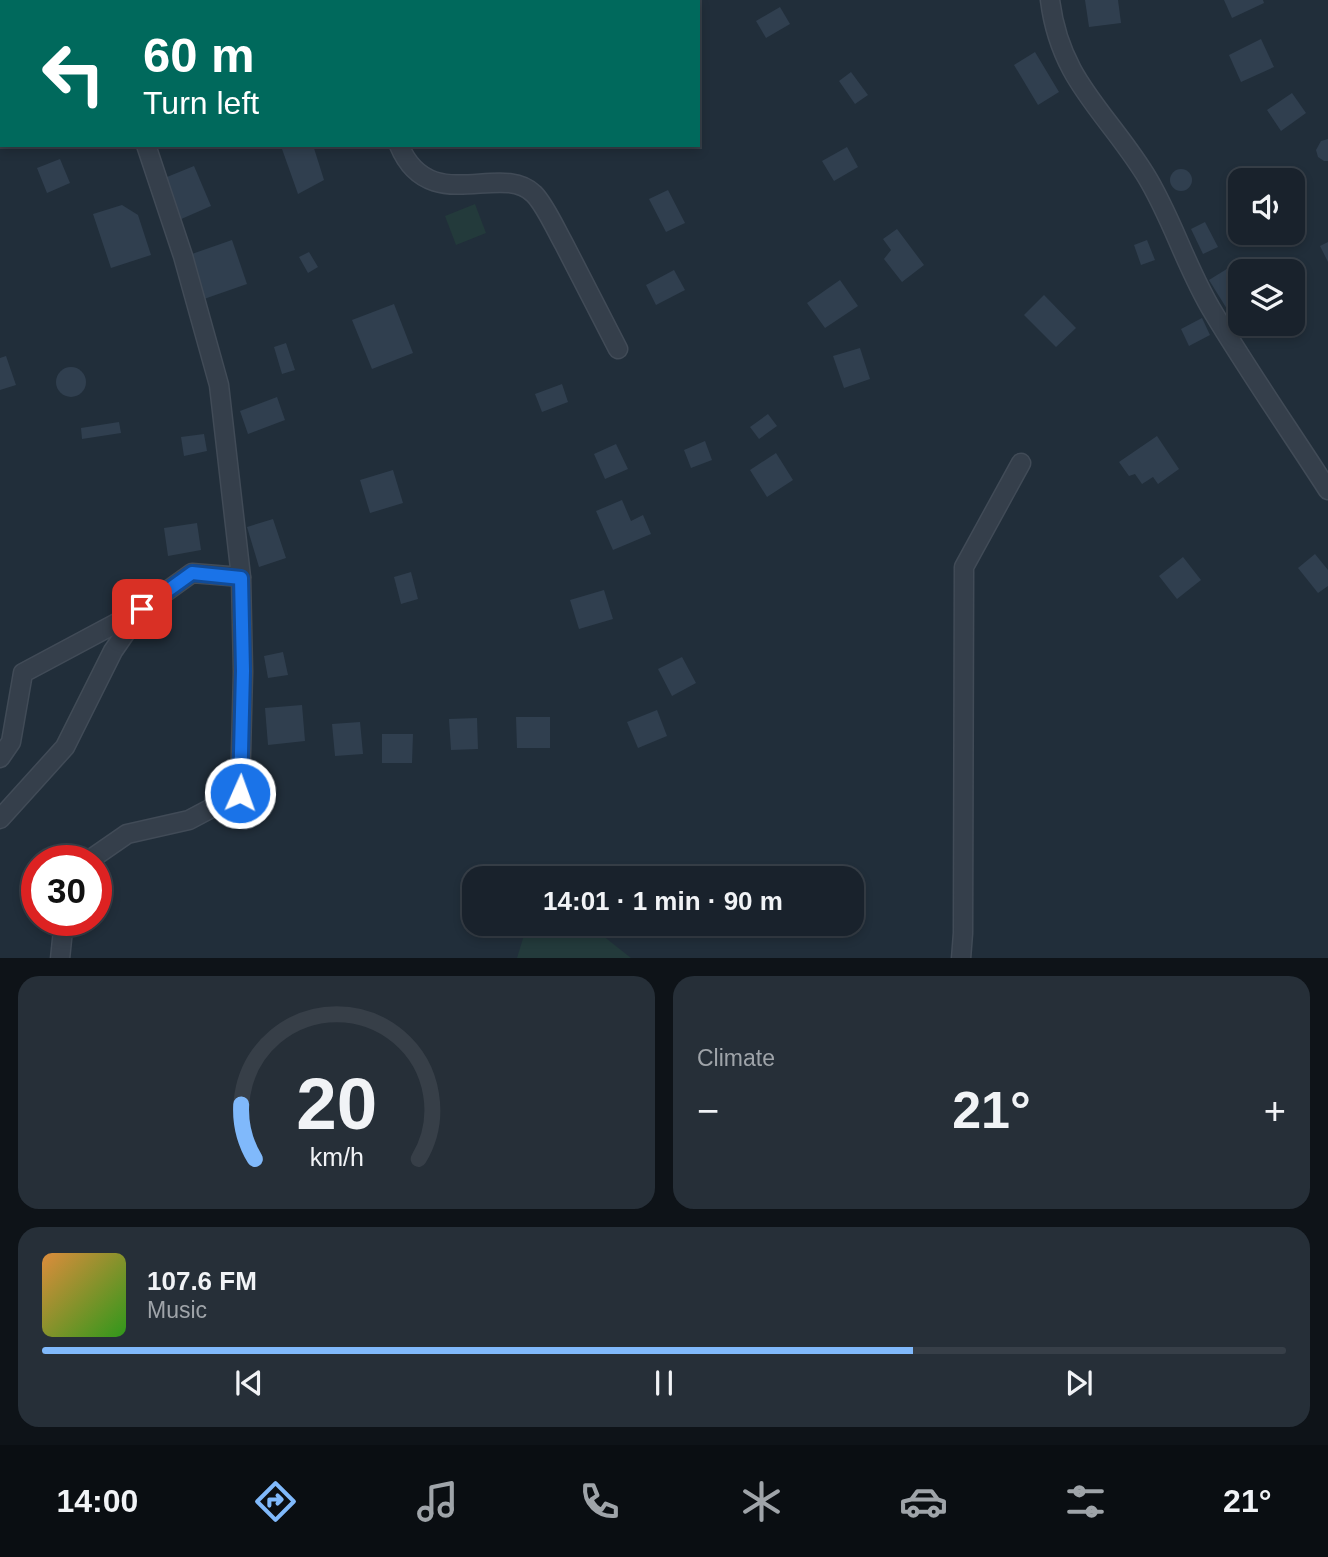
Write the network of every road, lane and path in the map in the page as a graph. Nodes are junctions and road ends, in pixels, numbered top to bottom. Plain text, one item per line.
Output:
1 (1050, 0) edge
2 (147, 147) edge
3 (400, 147) edge
4 (618, 349) dead end
5 (1021, 463) dead end
6 (1328, 490) edge
7 (241, 578) junction
8 (142, 609) junction
9 (0, 758) edge
10 (0, 819) edge
11 (111, 845) edge
12 (62, 936) edge
13 (60, 958) edge
14 (961, 958) edge

1 - 6 street
2 - 7 street
3 - 4 street
5 - 14 street
7 - 8 street
7 - 11 street
8 - 9 street
8 - 10 street
12 - 13 street

